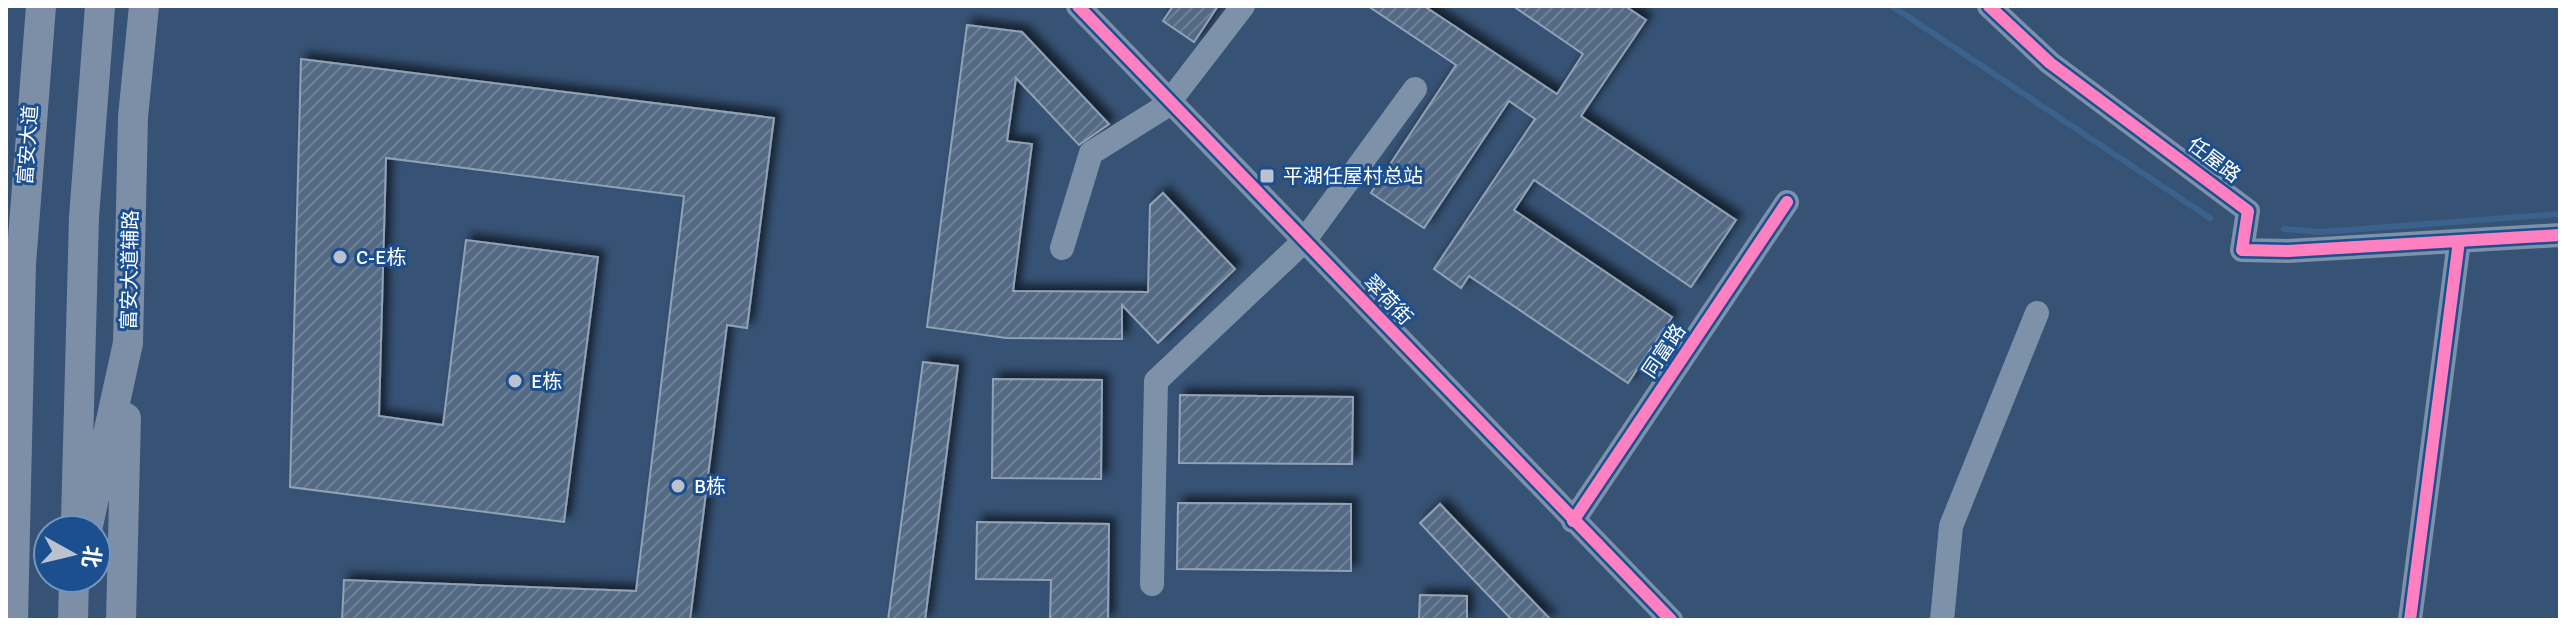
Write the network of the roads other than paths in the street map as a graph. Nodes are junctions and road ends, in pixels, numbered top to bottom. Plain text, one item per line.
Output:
1 (41, 6) edge
2 (100, 6) edge
3 (144, 6) edge
4 (1078, 6) edge
5 (1243, 6) edge
6 (1989, 6) edge
7 (1415, 89) dead end
8 (1169, 101) junction
9 (1787, 202) dead end
10 (2560, 235) edge
11 (1304, 241) junction
12 (2459, 241) junction
13 (1062, 248) dead end
14 (2037, 313) dead end
15 (128, 343) junction
16 (76, 514) edge
17 (91, 514) edge
18 (1573, 521) junction
19 (1152, 584) dead end
20 (74, 594) edge
21 (13, 620) edge
22 (73, 620) edge
23 (121, 620) edge
24 (1671, 620) edge
25 (1942, 620) edge
26 (2410, 620) edge

1 - 21 main road, 富安大道
2 - 16 main road
3 - 15 main road, 富安大道辅路
4 - 8 street, 翠荷街
5 - 8 street
6 - 12 street, 任屋路
7 - 11 street
8 - 11 street, 翠荷街
8 - 13 street
9 - 18 street, 同富路
10 - 12 street, 任屋路
11 - 18 street, 翠荷街
11 - 19 street
12 - 26 street
14 - 25 street
15 - 17 main road, 富安大道辅路
15 - 23 main road
18 - 24 street, 翠荷街
20 - 22 main road

